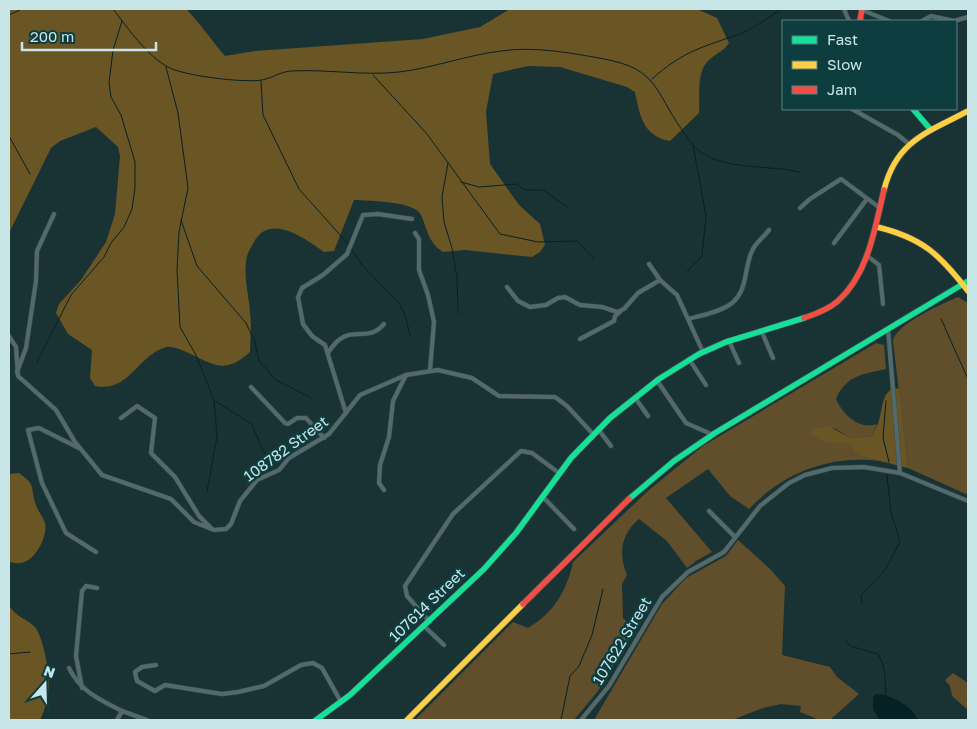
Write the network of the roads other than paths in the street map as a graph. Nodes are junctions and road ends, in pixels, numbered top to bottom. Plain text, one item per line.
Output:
1 (862, 9) edge
2 (887, 20) edge
3 (924, 20) edge
4 (949, 20) edge
5 (854, 110) edge
6 (914, 110) edge
7 (968, 111) edge
8 (931, 130) junction
9 (909, 144) junction
10 (867, 199) junction
11 (800, 208) dead end
12 (880, 208) junction
13 (54, 214) dead end
14 (412, 219) dead end
15 (877, 227) junction
16 (769, 230) dead end
17 (415, 234) dead end
18 (834, 243) dead end
19 (866, 255) junction
20 (650, 264) dead end
21 (660, 280) junction
22 (966, 283) edge
23 (507, 287) dead end
24 (968, 291) edge
25 (883, 304) dead end
26 (622, 311) junction
27 (689, 320) junction
28 (384, 324) dead end
29 (888, 329) junction
30 (761, 330) junction
31 (9, 336) edge
32 (580, 339) dead end
33 (729, 341) junction
34 (9, 346) edge
35 (16, 347) junction
36 (703, 352) junction
37 (328, 353) junction
38 (773, 358) dead end
39 (689, 360) junction
40 (739, 363) dead end
41 (430, 370) junction
42 (17, 372) junction
43 (406, 375) junction
44 (658, 382) junction
45 (706, 385) dead end
46 (252, 387) dead end
47 (636, 399) junction
48 (346, 414) junction
49 (648, 416) dead end
50 (121, 418) dead end
51 (595, 431) junction
52 (711, 434) junction
53 (324, 438) junction
54 (612, 446) dead end
55 (80, 449) junction
56 (559, 473) junction
57 (900, 473) junction
58 (384, 490) dead end
59 (542, 496) junction
60 (968, 501) edge
61 (709, 511) dead end
62 (574, 529) dead end
63 (214, 530) junction
64 (735, 537) junction
65 (96, 552) dead end
66 (97, 588) dead end
67 (430, 622) junction
68 (425, 627) junction
69 (444, 645) dead end
70 (156, 665) dead end
71 (69, 668) dead end
72 (82, 688) junction
73 (341, 702) junction
74 (122, 711) junction
75 (117, 720) edge
76 (147, 720) edge
77 (316, 720) edge
78 (407, 720) edge
79 (581, 720) edge

1 - 2 street
3 - 4 street
5 - 9 street
6 - 8 street
7 - 8 street, 107614 Street
8 - 9 street, 107614 Street
9 - 12 street, 107614 Street
10 - 11 street
10 - 12 street
10 - 18 street
12 - 15 street, 107614 Street
13 - 42 street
14 - 37 street
15 - 19 street, 107614 Street
15 - 22 street
16 - 27 street
17 - 41 street
19 - 25 street
19 - 30 street, 107614 Street
20 - 21 street
21 - 26 street
21 - 27 street
22 - 24 street
22 - 29 street
23 - 26 street
26 - 32 street
27 - 36 street
28 - 37 street
29 - 52 street
29 - 57 street
30 - 33 street, 107614 Street
30 - 38 street
31 - 35 street
33 - 36 street, 107614 Street
33 - 40 street
34 - 35 street
35 - 42 street
36 - 39 street, 107614 Street
37 - 48 street
39 - 44 street, 107614 Street
39 - 45 street
41 - 43 street, 108782 Street
41 - 51 street, 108782 Street
42 - 55 street
43 - 48 street, 108782 Street
43 - 58 street
44 - 47 street, 107614 Street
44 - 52 street
46 - 53 street
47 - 49 street
47 - 51 street, 107614 Street
48 - 53 street, 108782 Street
50 - 63 street
51 - 54 street
51 - 56 street, 107614 Street
52 - 78 street
53 - 63 street, 108782 Street
55 - 63 street
55 - 65 street
56 - 59 street, 107614 Street
56 - 67 street
57 - 60 street, 107622 Street
57 - 64 street, 107622 Street
59 - 62 street
59 - 67 street, 107614 Street
61 - 64 street
64 - 79 street, 107622 Street
66 - 72 street
67 - 68 street, 107614 Street
68 - 69 street
68 - 73 street, 107614 Street
70 - 73 street
71 - 72 street
72 - 74 street
73 - 77 street, 107614 Street
74 - 75 street
74 - 76 street

